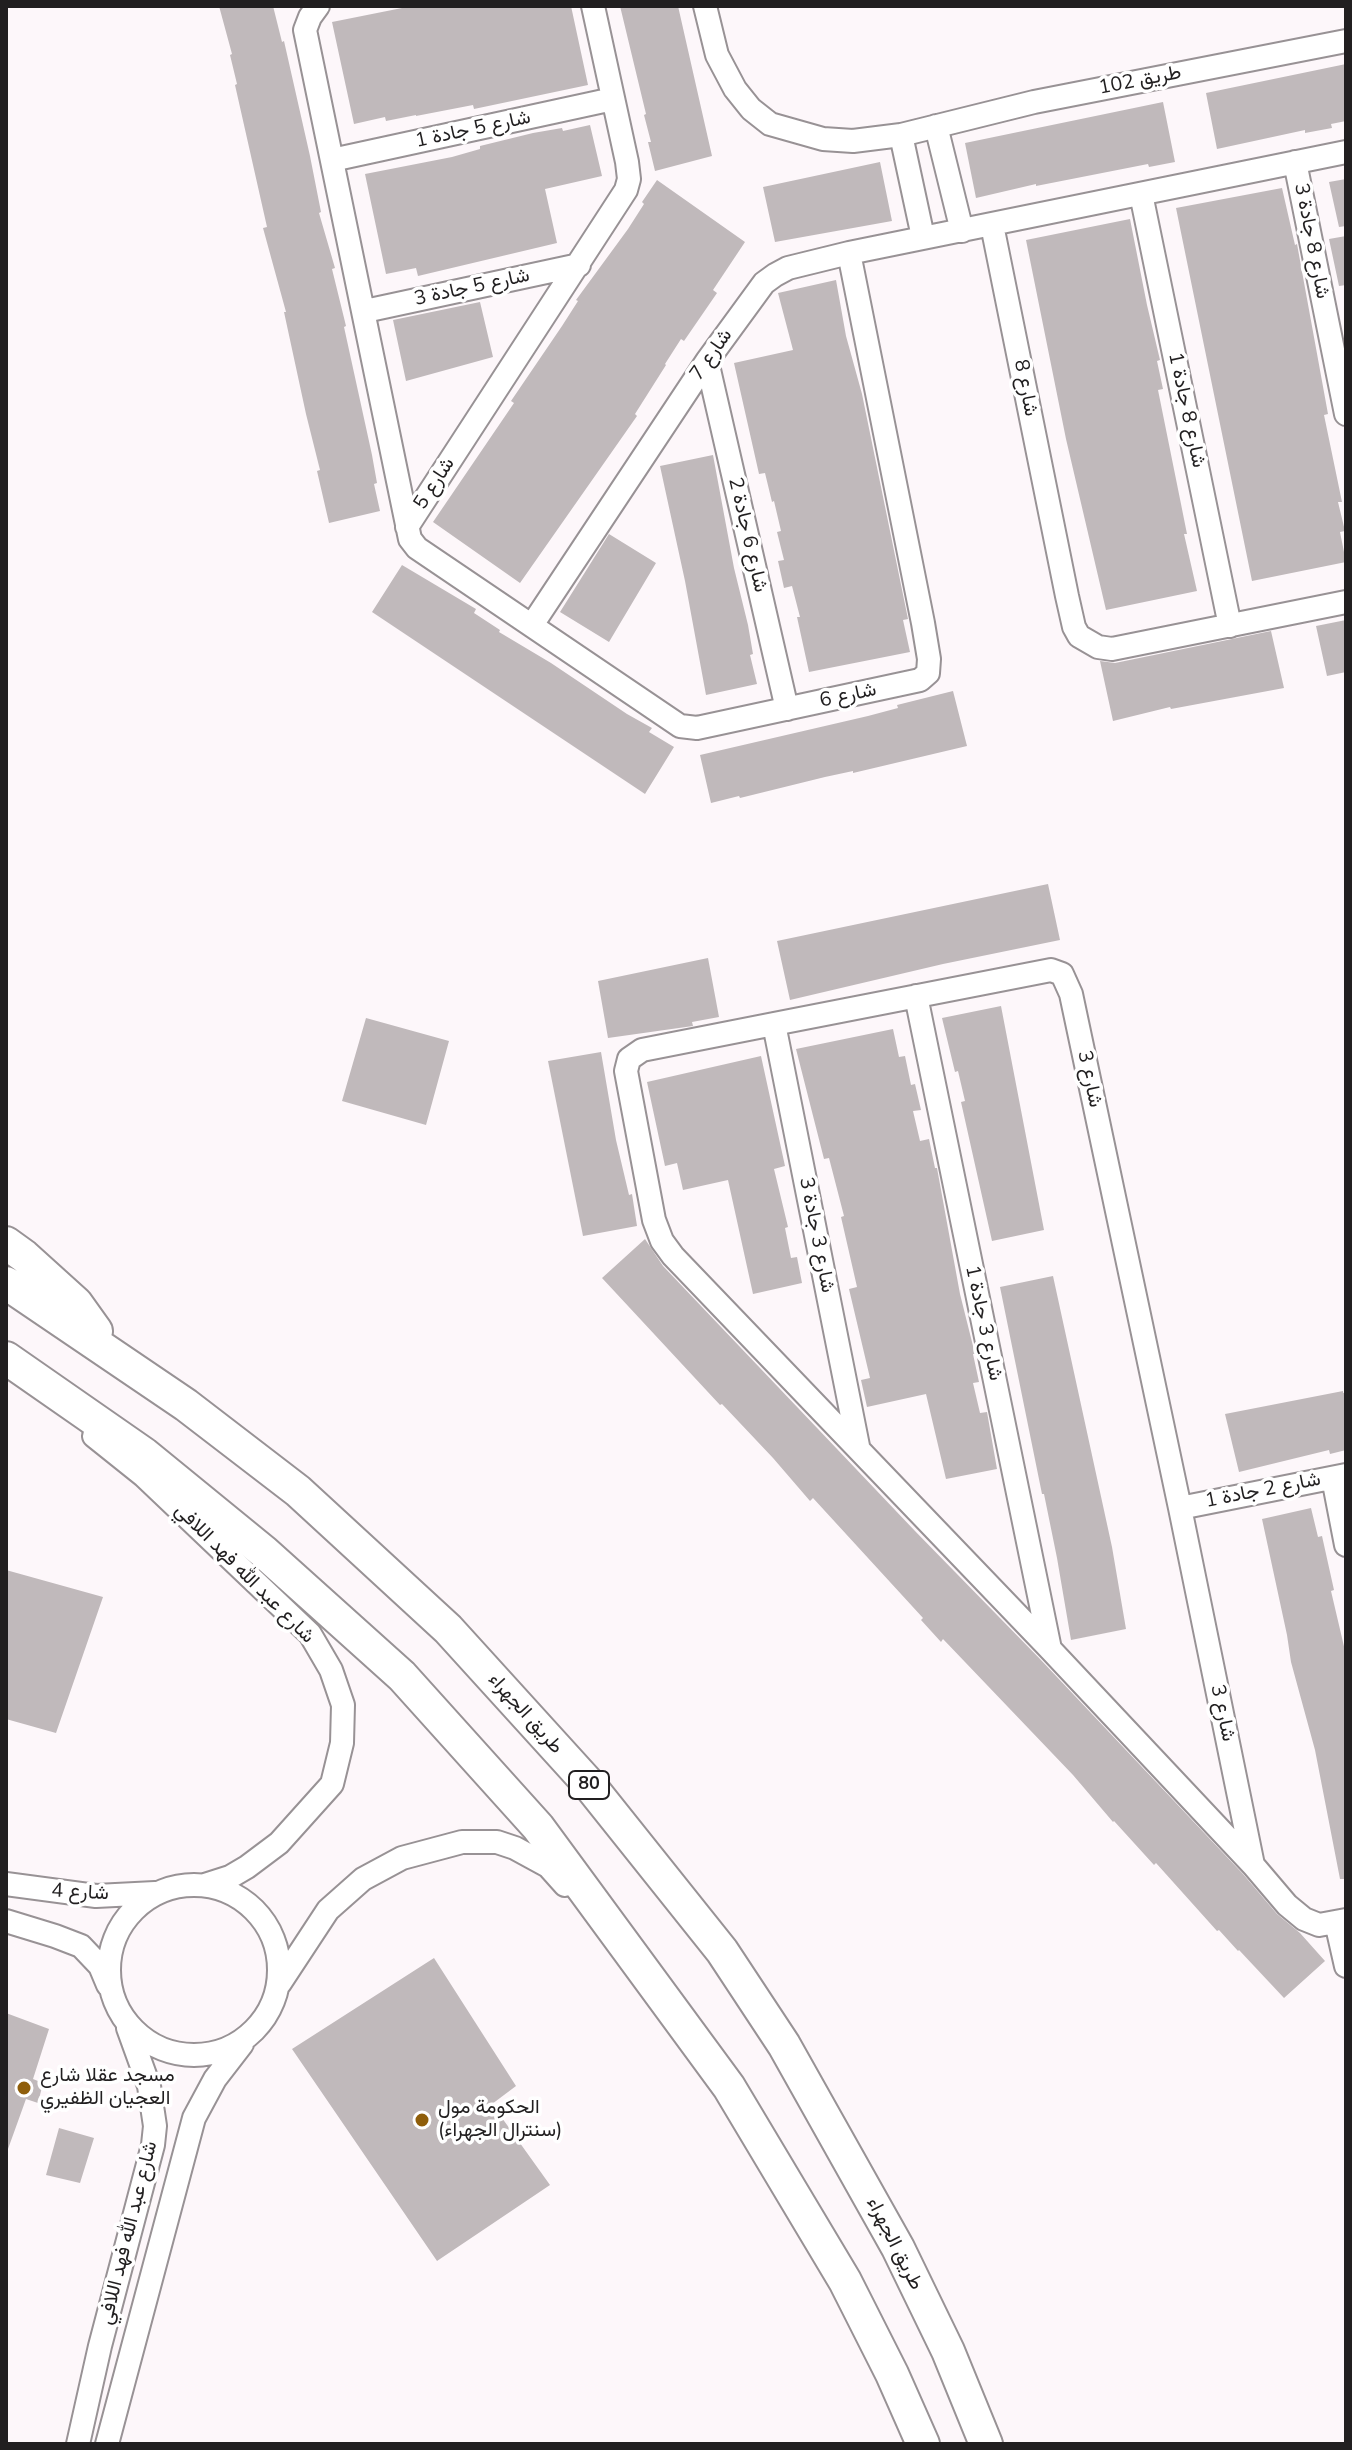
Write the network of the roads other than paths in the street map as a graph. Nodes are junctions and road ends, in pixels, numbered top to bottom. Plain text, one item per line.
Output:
1 (318, 6) edge
2 (593, 6) edge
3 (705, 6) edge
4 (1346, 41) edge
5 (613, 99) junction
6 (936, 126) junction
7 (901, 135) junction
8 (1346, 152) edge
9 (332, 160) junction
10 (1295, 162) junction
11 (1141, 194) junction
12 (992, 225) junction
13 (962, 231) junction
14 (923, 237) junction
15 (849, 253) junction
16 (579, 265) junction
17 (365, 311) junction
18 (707, 361) junction
19 (1346, 414) edge
20 (407, 527) junction
21 (1346, 602) edge
22 (532, 625) junction
23 (1230, 626) junction
24 (787, 709) junction
25 (916, 996) junction
26 (774, 1024) junction
27 (6, 1243) edge
28 (6, 1283) edge
29 (115, 1356) junction
30 (6, 1358) edge
31 (6, 1365) edge
32 (858, 1447) junction
33 (1339, 1476) edge
34 (1180, 1508) junction
35 (1346, 1545) edge
36 (1050, 1649) junction
37 (1253, 1865) junction
38 (6, 1884) edge
39 (205, 1885) junction
40 (155, 1893) junction
41 (6, 1921) edge
42 (1341, 1921) edge
43 (1346, 1966) edge
44 (278, 1987) junction
45 (656, 1988) junction
46 (111, 1994) junction
47 (126, 2023) junction
48 (247, 2038) junction
49 (78, 2444) edge
50 (107, 2444) edge
51 (923, 2444) edge
52 (986, 2444) edge

1 - 9 street, شارع 5
2 - 5 street, شارع 5
3 - 7 street, طريق 102
4 - 6 street, طريق 102
5 - 9 street, شارع 5 جادة 1
5 - 16 street, شارع 5
6 - 7 street, طريق 102
6 - 13 street
7 - 14 street
8 - 10 street
9 - 17 street, شارع 5
10 - 11 street
10 - 19 street, شارع 8 جادة 3
11 - 12 street
11 - 23 street, شارع 8 جادة 1
12 - 13 street, شارع 7
12 - 23 street, شارع 8
13 - 14 street, شارع 7
14 - 15 street, شارع 7
15 - 18 street, شارع 7
15 - 24 street, شارع 6
16 - 17 street, شارع 5 جادة 3
16 - 20 street, شارع 5
17 - 20 street, شارع 5
18 - 22 street, شارع 7
18 - 24 street, شارع 6 جادة 2
20 - 22 street, شارع 6
21 - 23 street, شارع 8
22 - 24 street, شارع 6
25 - 26 street, شارع 3
25 - 34 street, شارع 3
25 - 36 street, شارع 3 جادة 1
26 - 32 street, شارع 3 جادة 3
26 - 32 street, شارع 3
27 - 29 highway
28 - 29 highway, طريق الجهراء / 80
29 - 52 highway, طريق الجهراء / 80
30 - 45 highway
31 - 39 street, شارع عبد الله فهد اللافي
32 - 36 street, شارع 3
33 - 34 street, شارع 2 جادة 1
33 - 35 street
34 - 37 street, شارع 3
36 - 37 street, شارع 3
37 - 42 street
38 - 40 street, شارع 4
39 - 40 street
39 - 44 street
40 - 46 street
41 - 46 street, شارع 4
42 - 43 street
44 - 45 street
44 - 48 street
45 - 51 highway
46 - 47 street
47 - 48 street
47 - 49 street, شارع عبد الله فهد اللافي
48 - 50 street, شارع عبد الله فهد اللافي

